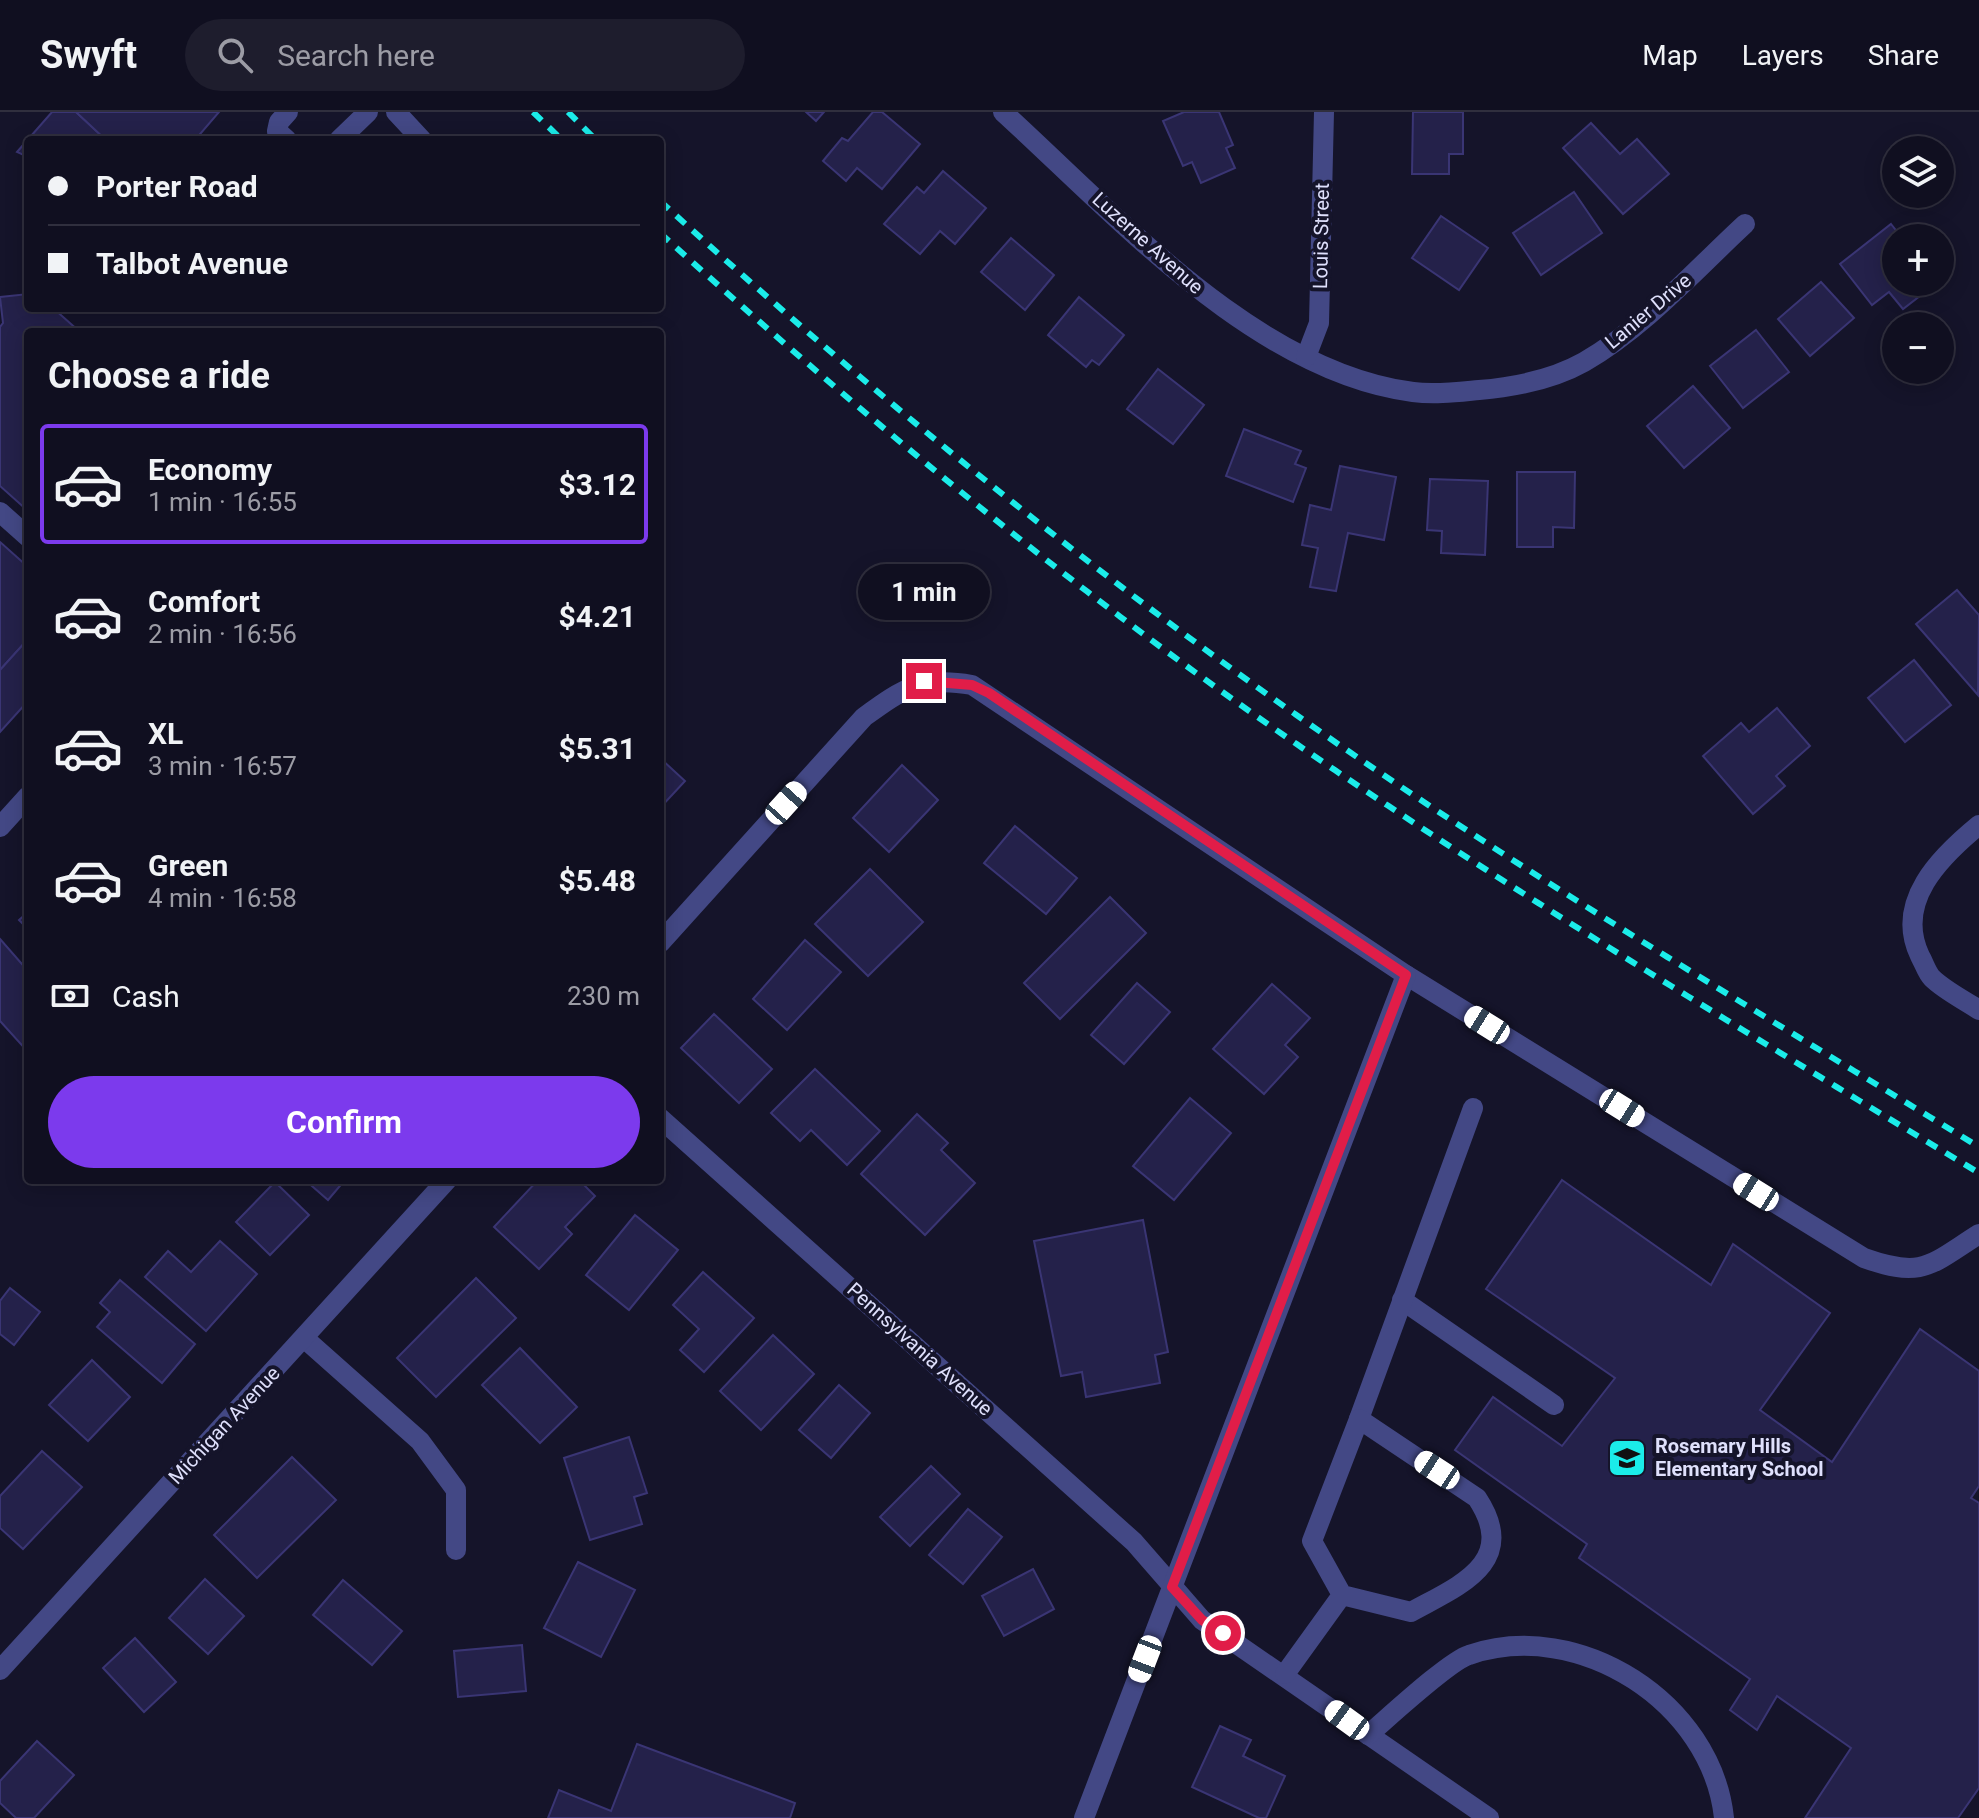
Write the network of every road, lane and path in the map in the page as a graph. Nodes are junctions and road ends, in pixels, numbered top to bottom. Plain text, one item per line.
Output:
1 (288, 112) edge
2 (368, 112) edge
3 (396, 112) edge
4 (1003, 112) edge
5 (1324, 112) edge
6 (283, 136) edge
7 (343, 136) edge
8 (418, 136) edge
9 (1745, 224) dead end
10 (1306, 357) junction
11 (0, 512) edge
12 (24, 533) edge
13 (24, 800) edge
14 (1979, 825) edge
15 (0, 827) edge
16 (664, 939) edge
17 (1406, 975) junction
18 (1979, 1010) edge
19 (1473, 1108) dead end
20 (664, 1122) edge
21 (443, 1184) edge
22 (1979, 1234) edge
23 (1402, 1300) junction
24 (304, 1338) junction
25 (1554, 1405) dead end
26 (1359, 1419) junction
27 (456, 1550) dead end
28 (1172, 1587) junction
29 (1342, 1595) junction
30 (3, 1662) edge
31 (1285, 1674) junction
32 (1368, 1735) junction
33 (1084, 1818) edge
34 (1489, 1818) edge
35 (1724, 1818) edge

1 - 6 street
2 - 7 street
3 - 8 street
4 - 10 street, Luzerne Avenue
5 - 10 street, Louis Street
9 - 10 street, Lanier Drive
11 - 12 street
13 - 15 street
14 - 18 street
16 - 17 street
17 - 22 street
17 - 28 street
19 - 23 street
20 - 28 street, Pennsylvania Avenue
21 - 24 street, Michigan Avenue
23 - 25 street
23 - 26 street
24 - 27 street
24 - 30 street, Michigan Avenue
26 - 29 street
26 - 29 street
28 - 31 street, Pennsylvania Avenue
28 - 33 street
29 - 31 street
31 - 32 street, Pennsylvania Avenue
32 - 34 street, Pennsylvania Avenue
32 - 35 street

